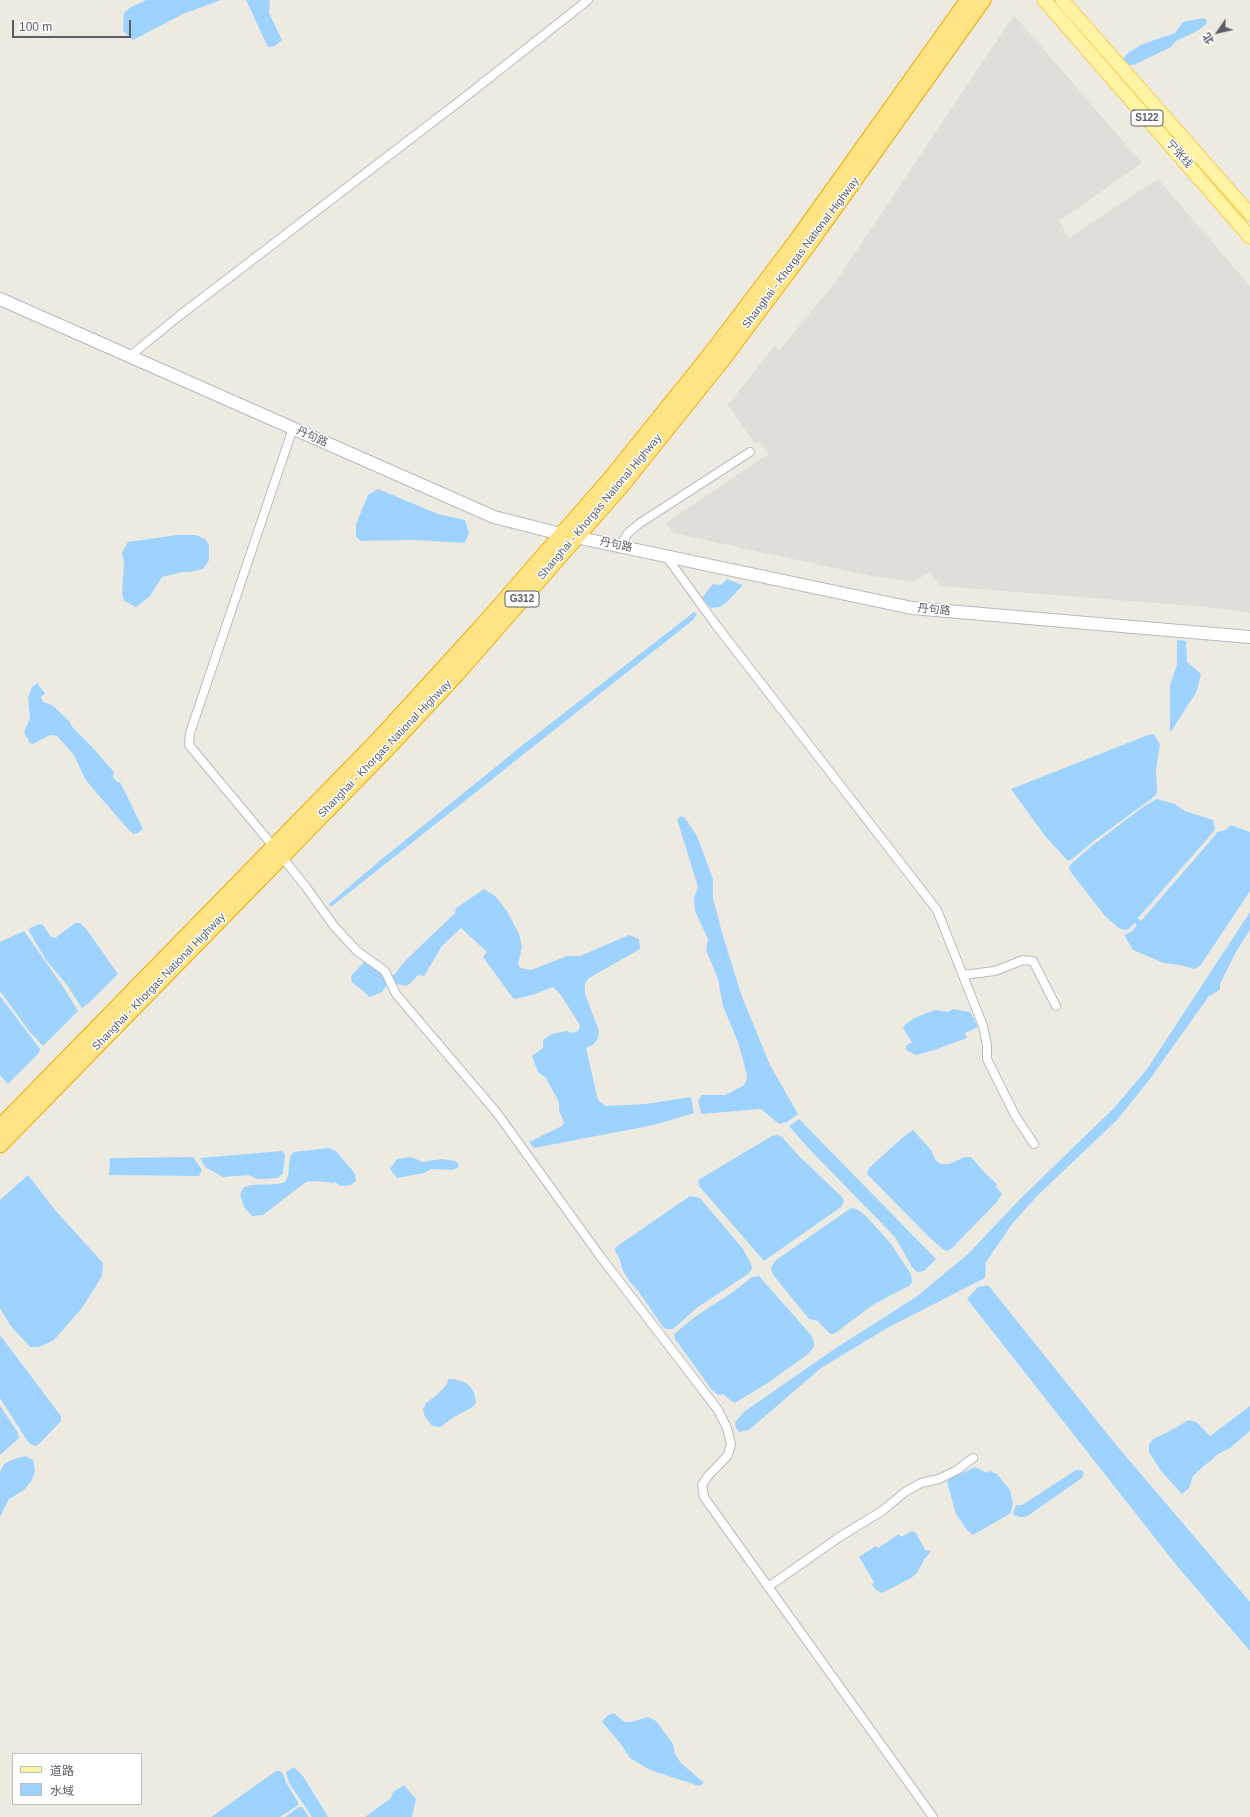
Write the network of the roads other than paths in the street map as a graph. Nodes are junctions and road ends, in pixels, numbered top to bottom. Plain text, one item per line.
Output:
1 (588, 0) edge
2 (968, 0) edge
3 (983, 0) edge
4 (1044, 0) edge
5 (1062, 0) edge
6 (1250, 214) edge
7 (1250, 236) edge
8 (804, 240) junction
9 (0, 299) edge
10 (130, 356) junction
11 (292, 428) junction
12 (750, 452) dead end
13 (561, 534) junction
14 (577, 536) junction
15 (620, 546) junction
16 (666, 556) junction
17 (1250, 637) edge
18 (278, 852) junction
19 (963, 975) junction
20 (1056, 1006) dead end
21 (0, 1127) edge
22 (1034, 1144) dead end
23 (0, 1145) edge
24 (973, 1458) dead end
25 (768, 1587) junction
26 (933, 1817) edge

1 - 10 street
2 - 8 highway, Shanghai - Khorgas National Highway / G312
3 - 8 highway, Shanghai - Khorgas National Highway / G312
4 - 7 main road, 宁张线 / S122
5 - 6 main road, 宁张线 / S122
8 - 13 highway, Shanghai - Khorgas National Highway / G312
8 - 14 highway, Shanghai - Khorgas National Highway / G312
9 - 10 street, 丹句路
10 - 11 street, 丹句路
11 - 13 street, 丹句路
11 - 18 street
12 - 15 street
13 - 14 street, 丹句路
13 - 18 highway, Shanghai - Khorgas National Highway / G312
14 - 15 street, 丹句路
14 - 18 highway, Shanghai - Khorgas National Highway / G312
15 - 16 street, 丹句路
16 - 17 street, 丹句路
16 - 19 street
18 - 21 highway, Shanghai - Khorgas National Highway / G312
18 - 23 highway, Shanghai - Khorgas National Highway / G312
18 - 25 street
19 - 20 street
19 - 22 street
24 - 25 street
25 - 26 street

